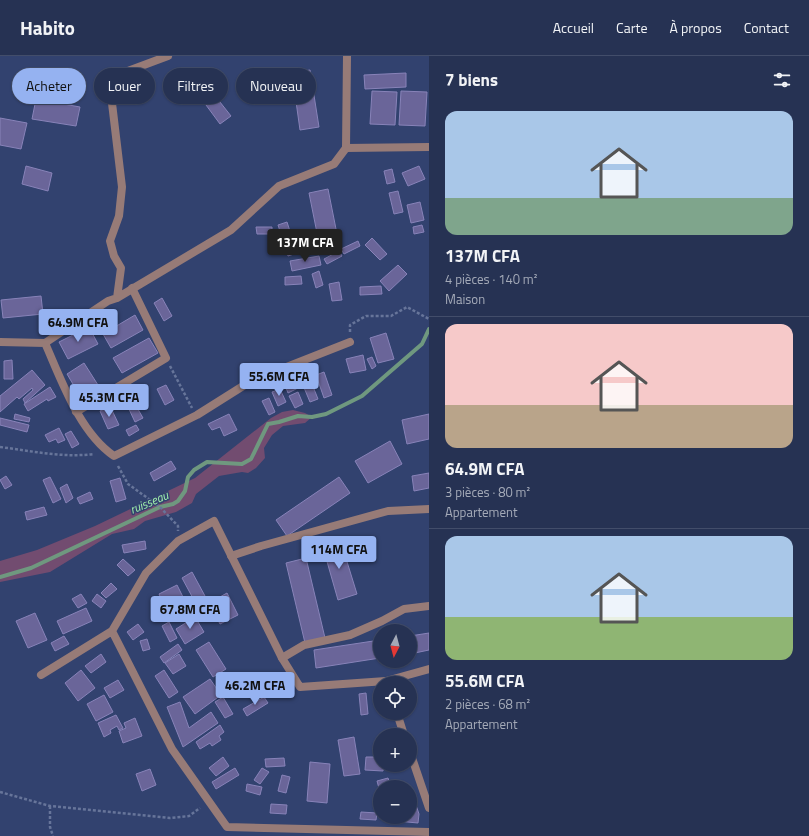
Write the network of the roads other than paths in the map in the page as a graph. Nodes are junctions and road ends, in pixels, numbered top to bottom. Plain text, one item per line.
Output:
1 (168, 56) edge
2 (347, 56) edge
3 (429, 147) edge
4 (346, 148) junction
5 (132, 288) junction
6 (117, 298) junction
7 (0, 342) edge
8 (350, 342) road end
9 (45, 343) junction
10 (76, 412) junction
11 (429, 509) edge
12 (231, 556) junction
13 (429, 606) edge
14 (112, 631) junction
15 (282, 658) junction
16 (429, 669) edge
17 (42, 675) dead end
18 (406, 676) edge
19 (373, 683) edge
20 (417, 772) edge
21 (429, 808) edge
22 (429, 832) edge

1 - 6 street
2 - 4 street
3 - 4 street
4 - 5 street
5 - 6 street
5 - 10 street
6 - 9 street
7 - 9 street
8 - 10 street
9 - 10 street
11 - 12 street
12 - 14 street
12 - 15 street
13 - 15 street
14 - 17 street
14 - 22 street
15 - 19 street
16 - 18 street
20 - 21 street

